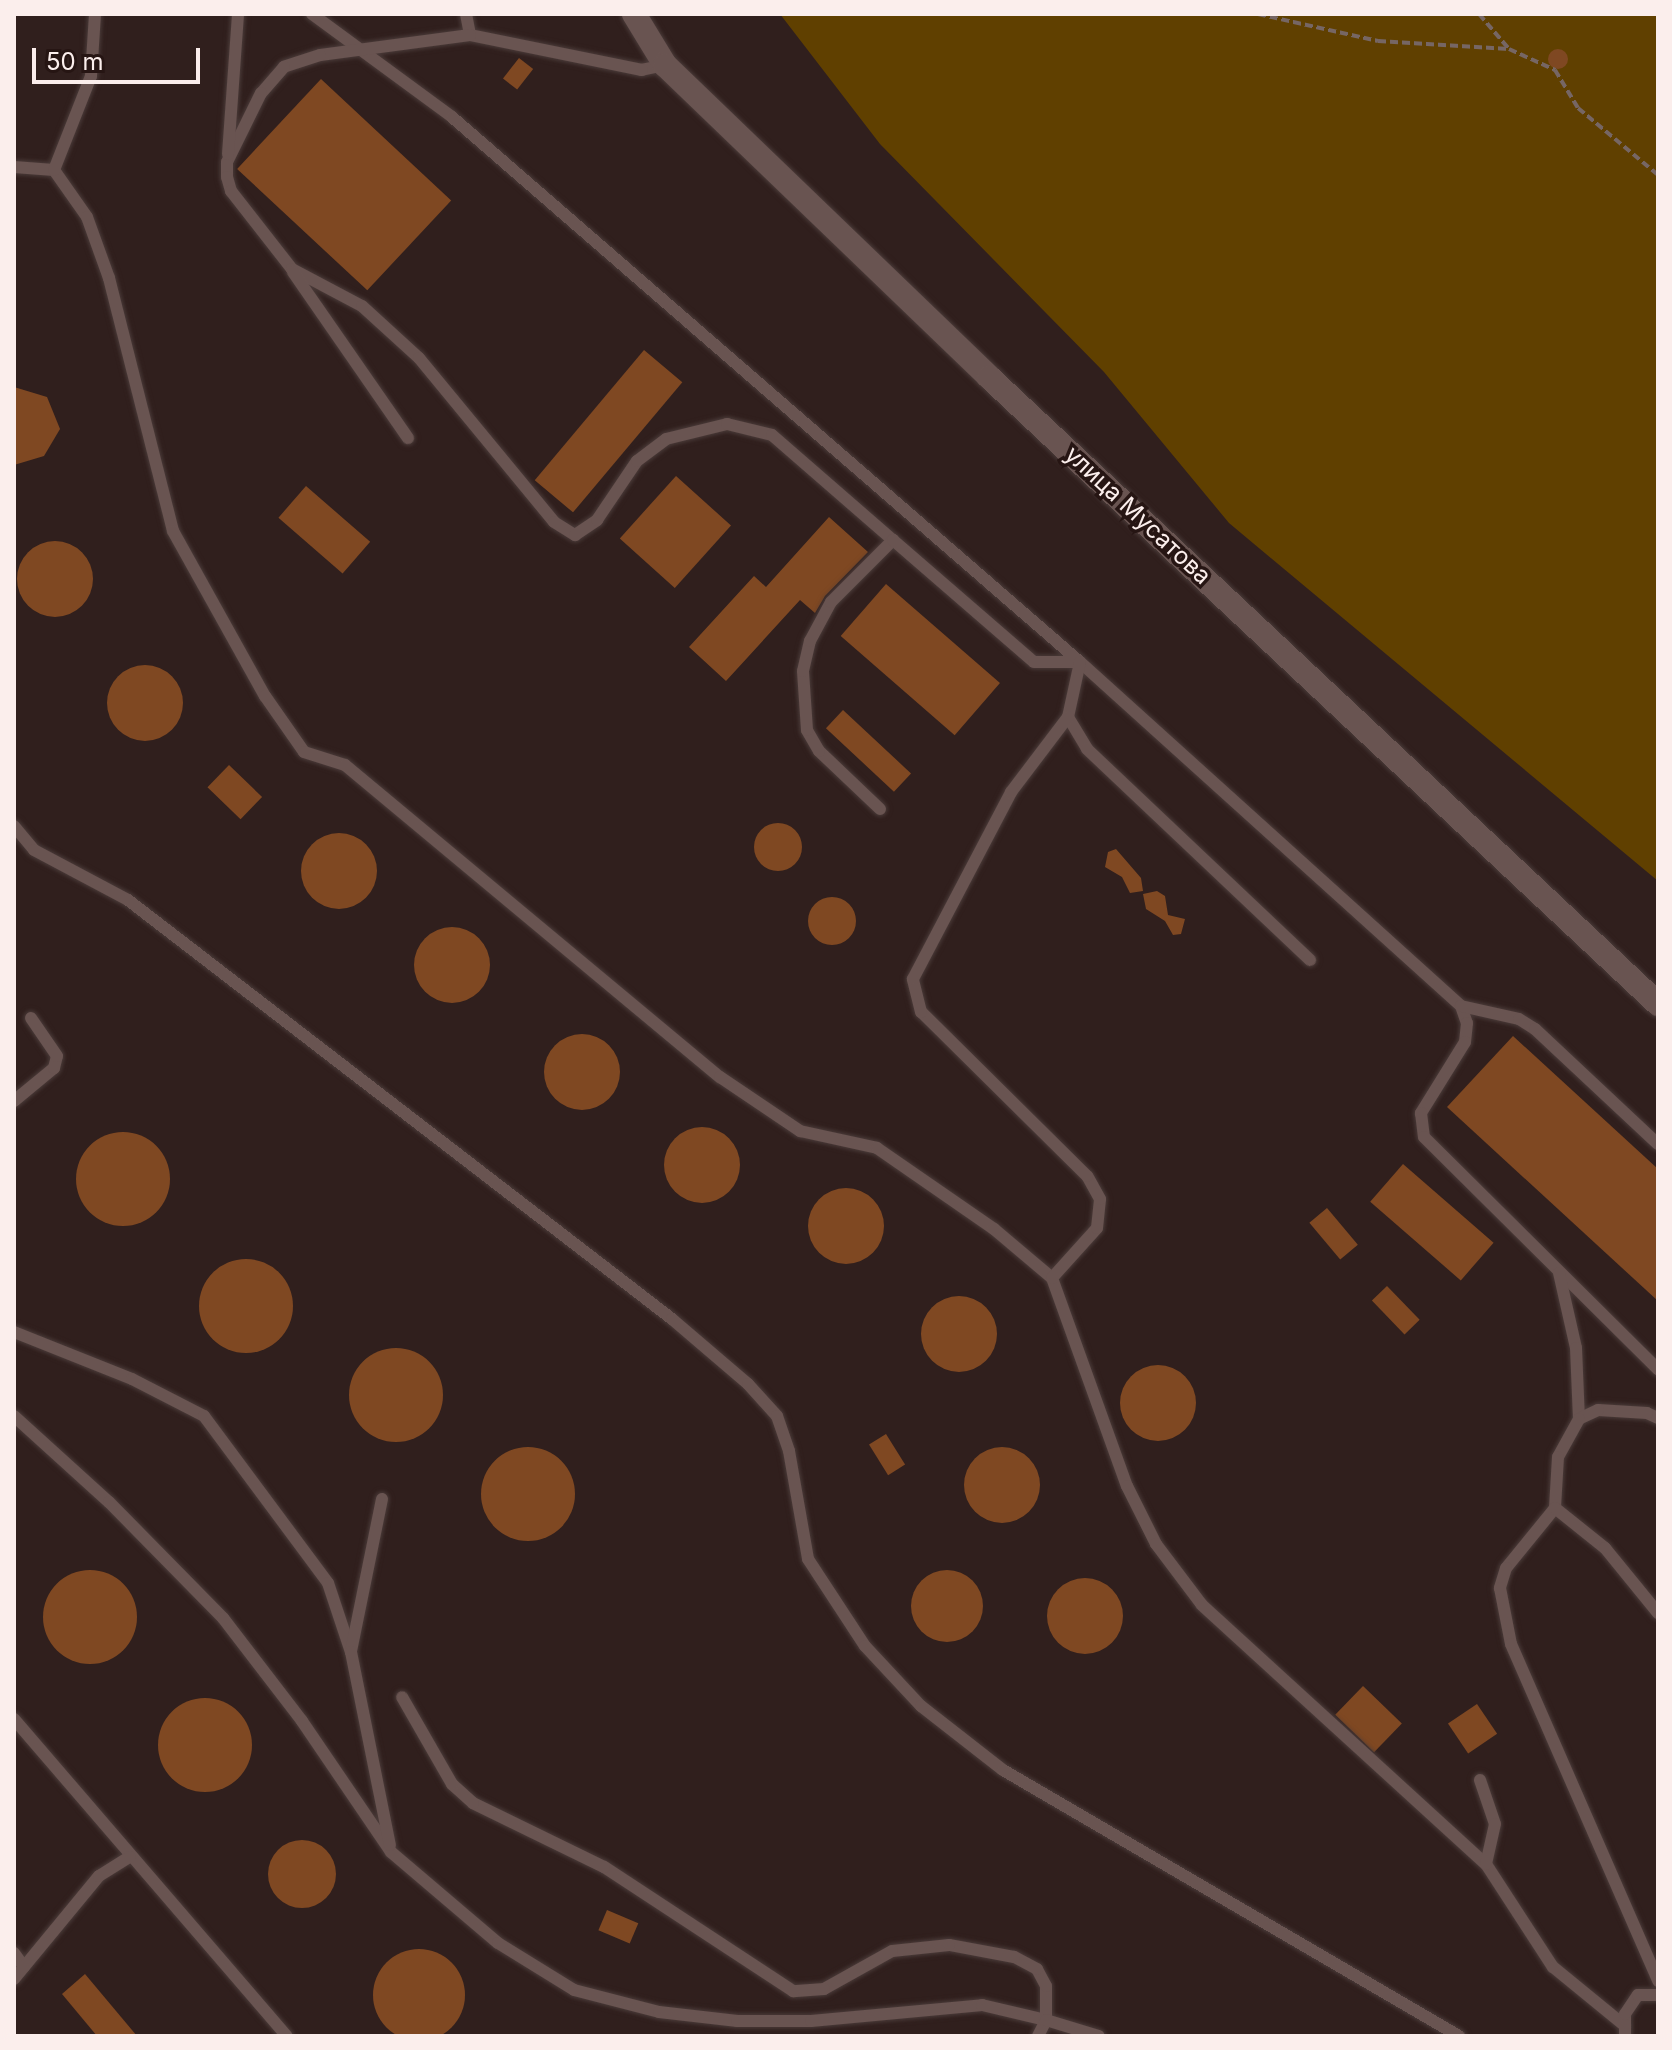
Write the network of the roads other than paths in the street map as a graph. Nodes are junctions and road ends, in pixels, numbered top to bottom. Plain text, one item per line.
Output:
1 (95, 14) edge
2 (238, 14) edge
3 (312, 14) edge
4 (466, 14) edge
5 (634, 14) edge
6 (470, 35) junction
7 (361, 49) junction
8 (665, 65) junction
9 (227, 162) junction
10 (14, 167) edge
11 (54, 170) junction
12 (292, 269) junction
13 (408, 438) dead end
14 (893, 540) junction
15 (1080, 662) junction
16 (1068, 717) junction
17 (880, 809) dead end
18 (14, 826) edge
19 (1310, 960) dead end
20 (1658, 1004) edge
21 (1461, 1006) junction
22 (31, 1018) dead end
23 (14, 1101) edge
24 (1658, 1144) edge
25 (1558, 1271) junction
26 (1052, 1278) junction
27 (14, 1332) edge
28 (1658, 1369) edge
29 (14, 1416) edge
30 (1658, 1418) edge
31 (1579, 1419) junction
32 (382, 1499) dead end
33 (1555, 1508) junction
34 (1658, 1613) edge
35 (351, 1652) junction
36 (402, 1697) dead end
37 (14, 1719) edge
38 (1480, 1780) dead end
39 (391, 1852) junction
40 (130, 1857) junction
41 (1486, 1864) junction
42 (14, 1953) edge
43 (24, 1967) junction
44 (14, 1979) edge
45 (1658, 1981) edge
46 (1658, 1995) edge
47 (1046, 2020) junction
48 (1625, 2031) edge
49 (287, 2036) edge
50 (1038, 2036) edge
51 (1099, 2036) edge
52 (1459, 2036) edge

1 - 11 lane
2 - 9 lane
3 - 7 lane
4 - 6 lane
5 - 8 street, улица Мусатова
6 - 7 lane
6 - 8 lane
7 - 9 lane
7 - 15 lane
8 - 20 street, улица Мусатова
9 - 12 lane
10 - 11 lane
11 - 26 lane
12 - 13 lane
12 - 14 lane
14 - 15 lane
14 - 17 lane
15 - 16 lane
15 - 21 lane
16 - 19 lane
16 - 26 lane
18 - 52 lane
21 - 24 lane
21 - 25 lane
22 - 23 lane
25 - 28 lane
25 - 31 lane
26 - 41 lane
27 - 35 lane
29 - 39 lane
30 - 31 lane
31 - 33 lane
32 - 35 lane
33 - 34 lane
33 - 45 lane
35 - 39 lane
36 - 47 lane
37 - 40 lane
38 - 41 lane
39 - 47 lane
40 - 43 lane
40 - 49 lane
41 - 48 lane
42 - 43 lane
43 - 44 lane
46 - 48 lane
47 - 50 lane
47 - 51 lane

